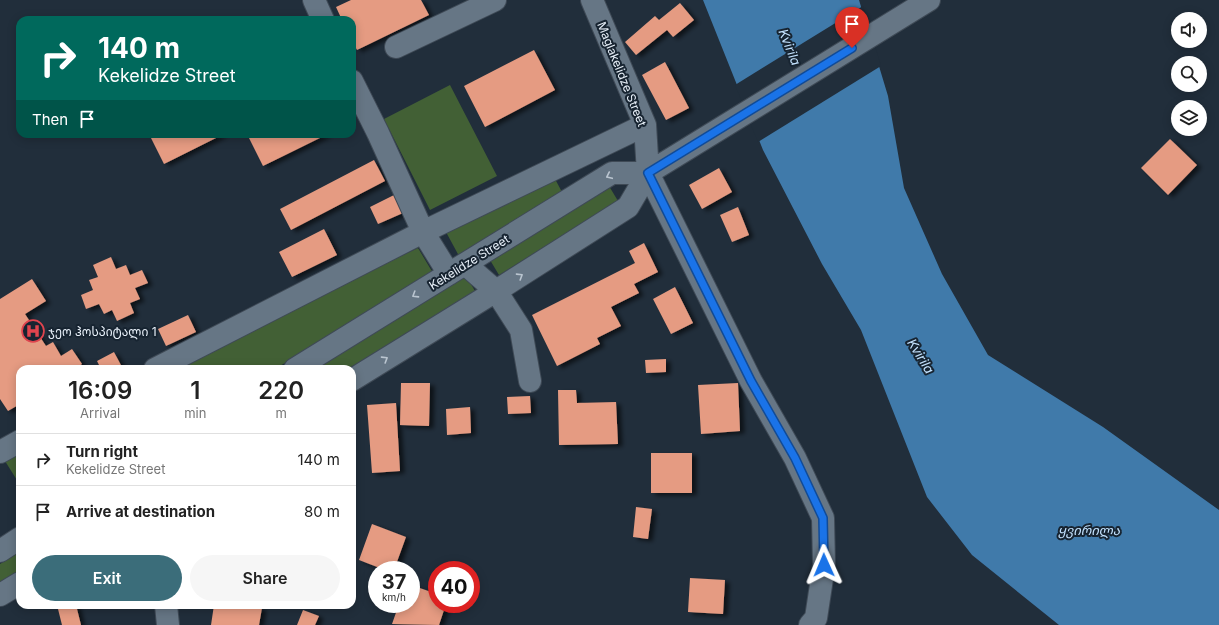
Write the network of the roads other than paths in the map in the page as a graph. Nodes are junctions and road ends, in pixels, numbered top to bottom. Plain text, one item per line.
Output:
1 (314, 0) edge
2 (495, 0) edge
3 (592, 0) edge
4 (929, 0) edge
5 (321, 16) edge
6 (396, 47) dead end
7 (356, 89) edge
8 (645, 125) junction
9 (648, 173) junction
10 (424, 232) junction
11 (457, 269) junction
12 (496, 291) junction
13 (163, 365) edge
14 (301, 365) edge
15 (356, 378) edge
16 (530, 381) dead end
17 (16, 443) edge
18 (0, 452) edge
19 (16, 541) edge
20 (0, 551) edge
21 (16, 586) edge
22 (0, 596) edge
23 (166, 609) edge
24 (168, 625) edge
25 (810, 625) edge

1 - 5 street
2 - 6 street
3 - 8 street, Maglakelidze Street
4 - 9 street
7 - 10 street
8 - 9 street, Maglakelidze Street
8 - 10 street
9 -> 11 street, Kekelidze Street
12 -> 9 street
9 - 25 street
10 - 11 street
10 - 13 street
11 - 12 street
11 -> 14 street, Kekelidze Street
15 -> 12 street
12 - 16 street
17 - 18 street
19 - 20 street
21 - 22 street
23 - 24 street

